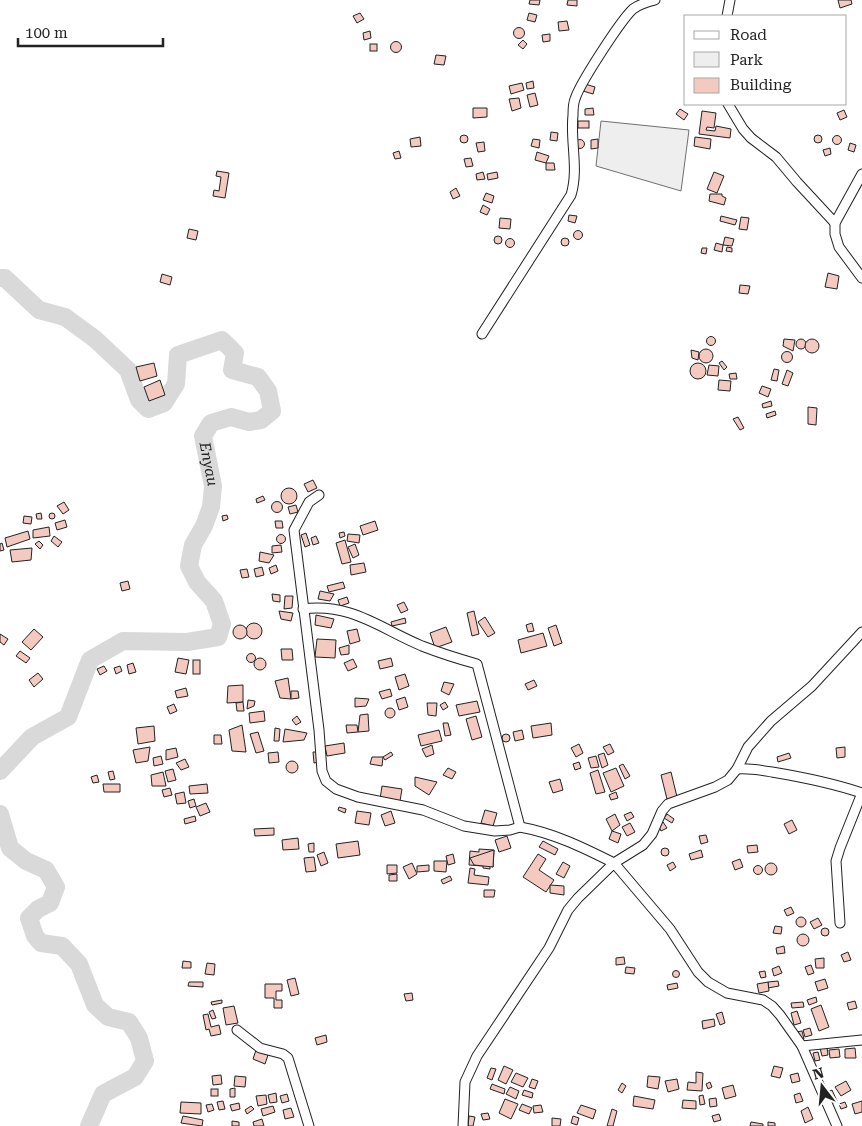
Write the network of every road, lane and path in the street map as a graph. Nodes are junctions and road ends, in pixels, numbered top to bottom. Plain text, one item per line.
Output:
1 (654, 0) edge
2 (730, 0) edge
3 (726, 15) edge
4 (729, 105) edge
5 (862, 174) edge
6 (835, 223) junction
7 (862, 278) edge
8 (482, 334) dead end
9 (319, 495) dead end
10 (303, 609) junction
11 (862, 632) edge
12 (737, 770) junction
13 (862, 793) edge
14 (520, 827) junction
15 (614, 864) junction
16 (840, 923) dead end
17 (237, 1030) dead end
18 (862, 1040) edge
19 (802, 1046) junction
20 (309, 1126) edge
21 (463, 1126) edge
22 (837, 1126) edge

1 - 8 street
2 - 3 street
4 - 6 street
5 - 6 street
6 - 7 street
9 - 10 street
10 - 14 street
10 - 14 street
11 - 12 street
12 - 13 street
12 - 15 street
13 - 16 street
14 - 15 street
15 - 19 street
15 - 21 street
17 - 20 street
18 - 19 street
19 - 22 street

